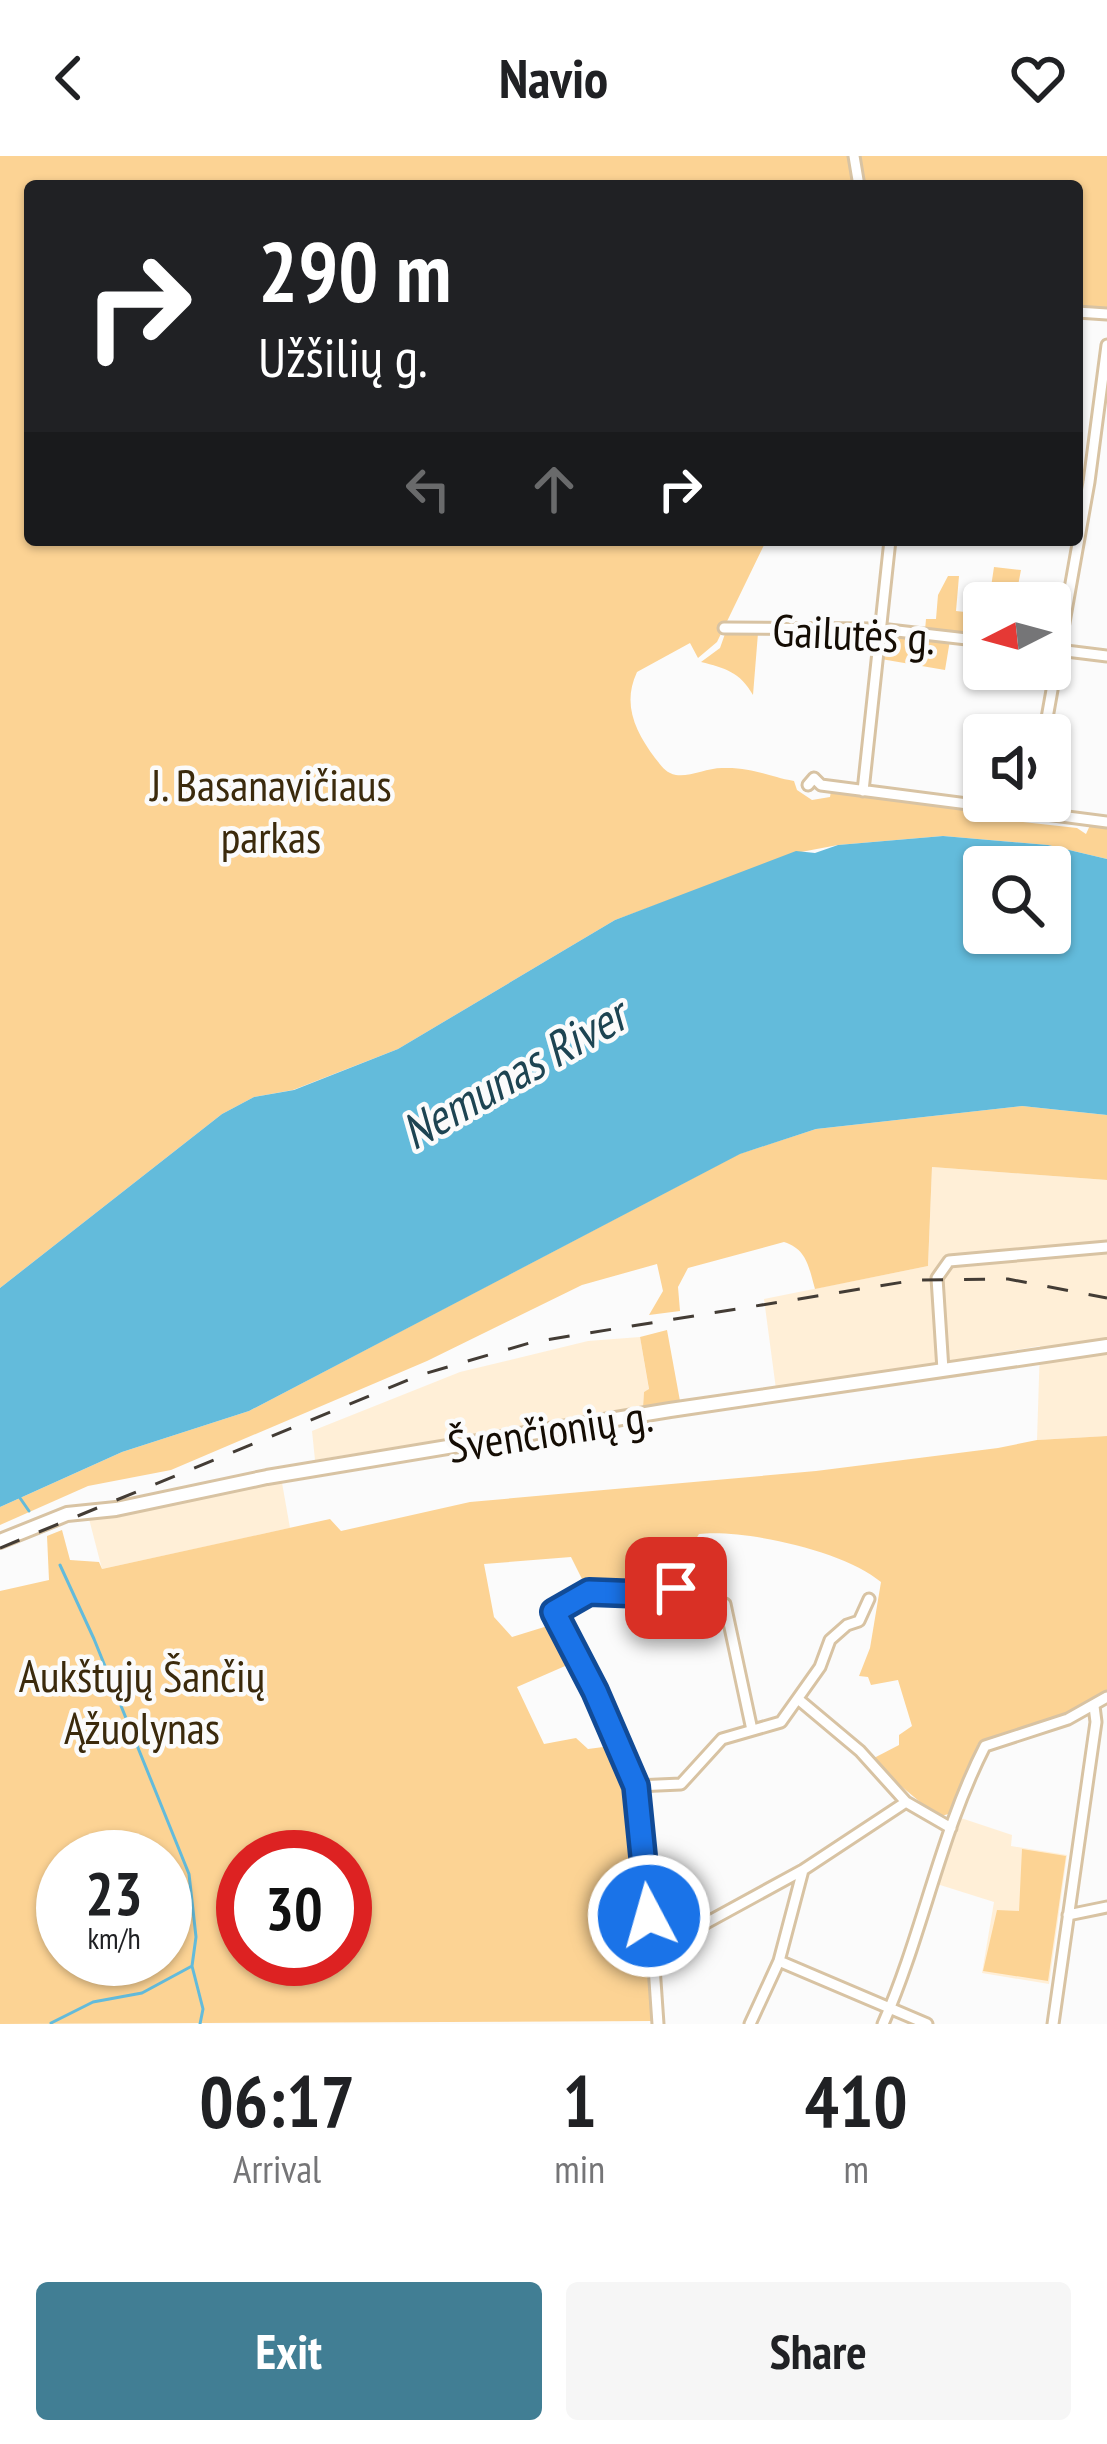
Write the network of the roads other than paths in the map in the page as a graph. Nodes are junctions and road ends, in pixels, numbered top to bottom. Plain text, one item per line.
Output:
1 (1107, 345) edge
2 (1083, 511) edge
3 (889, 546) edge
4 (1076, 546) edge
5 (1068, 582) edge
6 (724, 628) dead end
7 (880, 629) junction
8 (963, 639) edge
9 (1071, 651) edge
10 (1107, 656) edge
11 (820, 785) dead end
12 (863, 790) junction
13 (963, 799) edge
14 (1071, 814) edge
15 (1107, 821) edge
16 (1107, 1247) edge
17 (1107, 1346) edge
18 (944, 1370) junction
19 (0, 1541) edge
20 (676, 1588) dead end
21 (869, 1599) dead end
22 (725, 1604) dead end
23 (1107, 1696) edge
24 (798, 1699) junction
25 (1094, 1706) junction
26 (752, 1730) junction
27 (636, 1786) junction
28 (906, 1802) junction
29 (951, 1828) junction
30 (803, 1870) junction
31 (1107, 1906) edge
32 (1068, 1915) junction
33 (653, 1952) junction
34 (779, 1961) junction
35 (890, 2007) junction
36 (658, 2024) edge
37 (750, 2024) edge
38 (883, 2024) edge
39 (927, 2024) edge
40 (1054, 2024) edge

1 - 2 street
3 - 7 street
4 - 5 street
6 - 7 street, Gailutės g.
7 - 8 street, Gailutės g.
7 - 12 street
9 - 10 street
11 - 12 street
12 - 13 street
14 - 15 street
16 - 18 street
17 - 18 street, Švenčionių g.
18 - 19 street, Švenčionių g.
20 - 27 street
21 - 24 street
22 - 26 street
23 - 25 street
24 - 26 street
24 - 28 street
25 - 29 street
25 - 32 street
26 - 27 street
27 - 33 street
28 - 29 street
28 - 30 street
29 - 35 street
30 - 33 street
30 - 34 street
31 - 32 street
32 - 40 street
33 - 36 street
34 - 35 street
34 - 37 street
35 - 38 street
35 - 39 street

